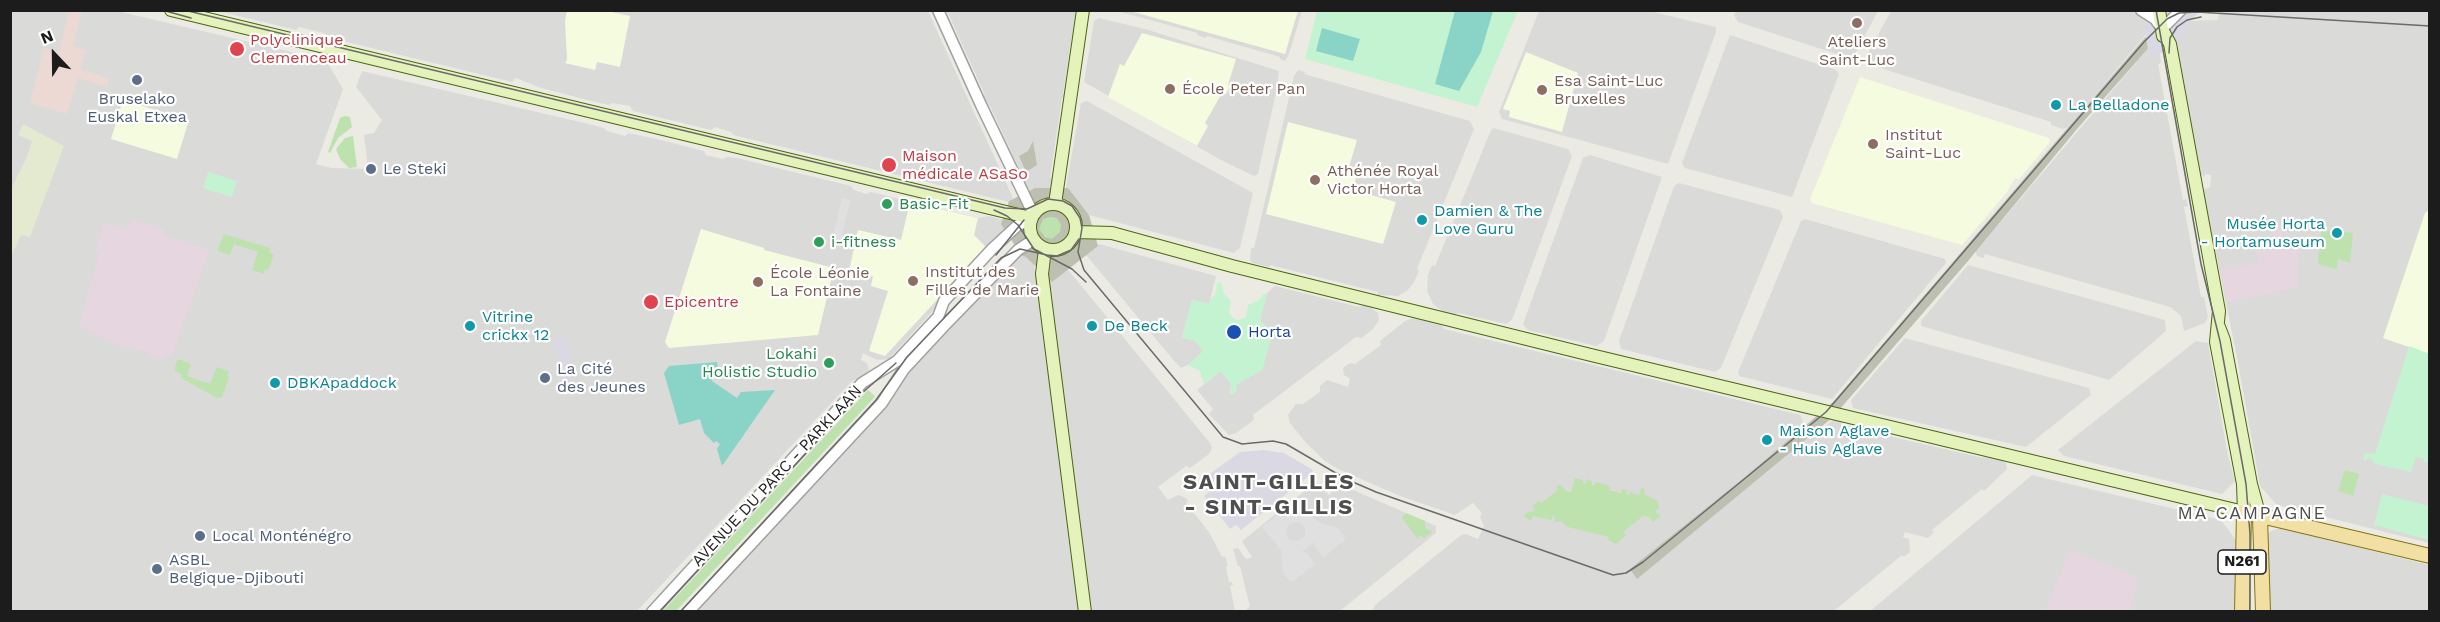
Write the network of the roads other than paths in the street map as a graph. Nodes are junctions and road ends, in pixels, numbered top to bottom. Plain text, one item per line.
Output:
1 (171, 10) edge
2 (938, 10) edge
3 (1083, 10) edge
4 (2142, 10) edge
5 (2158, 10) edge
6 (2181, 10) edge
7 (2162, 29) junction
8 (1055, 204) junction
9 (1032, 217) junction
10 (1076, 232) junction
11 (1033, 240) junction
12 (1045, 249) junction
13 (2218, 324) junction
14 (2244, 513) junction
15 (2260, 517) junction
16 (2430, 556) edge
17 (652, 612) edge
18 (688, 612) edge
19 (1085, 612) edge
20 (2242, 612) edge
21 (2263, 612) edge

1 - 9 main road
2 - 9 street
3 - 8 main road
4 - 7 street
5 - 7 main road, N261
6 - 7 street
7 - 13 main road, N261
8 - 9 main road
8 - 10 main road
9 - 11 main road
9 - 17 street, AVENUE DU PARC - PARKLAAN
10 - 12 main road
10 - 14 main road
11 - 12 main road
11 - 18 street, AVENUE DU PARC - PARKLAAN
12 - 19 main road
13 - 14 main road, N261
13 - 15 main road, N261
14 - 15 main road
14 - 20 main road, N261
15 - 16 main road
15 - 21 main road, N261

